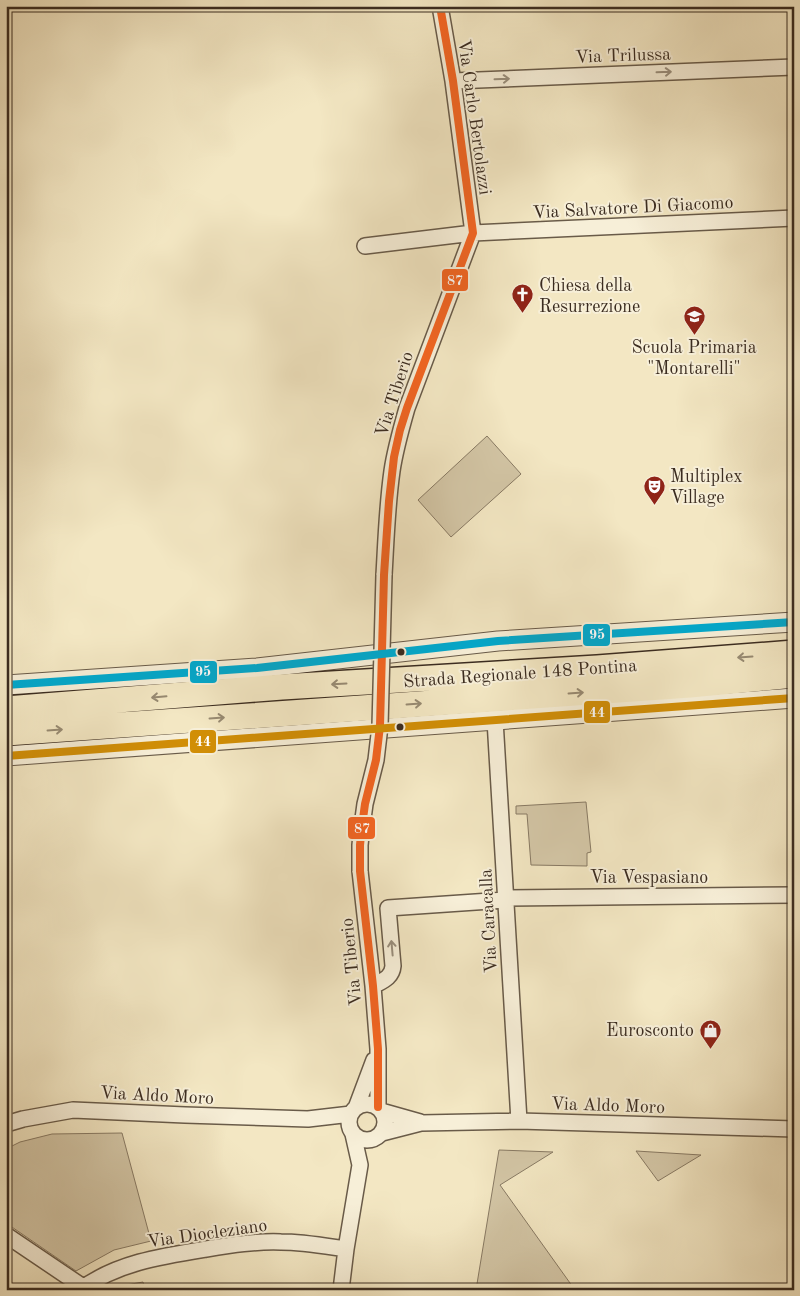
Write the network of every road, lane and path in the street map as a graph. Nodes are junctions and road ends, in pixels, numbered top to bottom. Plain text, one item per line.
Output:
1 (440, 6) edge
2 (794, 67) edge
3 (453, 81) junction
4 (794, 218) edge
5 (473, 233) junction
6 (365, 246) dead end
7 (794, 622) edge
8 (794, 653) edge
9 (794, 675) edge
10 (6, 685) edge
11 (794, 698) edge
12 (6, 709) edge
13 (495, 720) junction
14 (6, 733) edge
15 (6, 756) edge
16 (794, 895) edge
17 (505, 899) junction
18 (373, 986) junction
19 (378, 1049) junction
20 (379, 1109) junction
21 (353, 1111) junction
22 (308, 1119) junction
23 (519, 1121) junction
24 (421, 1122) junction
25 (6, 1124) edge
26 (794, 1129) edge
27 (352, 1132) junction
28 (379, 1136) junction
29 (360, 1165) junction
30 (6, 1234) edge
31 (346, 1249) junction
32 (82, 1288) edge
33 (341, 1290) edge

1 - 3 street, Via Carlo Bertolazzi
3 -> 2 street, Via Trilussa
3 - 5 street, Via Carlo Bertolazzi
4 - 5 street, Via Salvatore Di Giacomo
5 - 6 street, Via Salvatore Di Giacomo
5 - 18 street, Via Tiberio, bridge
7 - 10 street
8 -> 12 highway, Strada Regionale 148 Pontina
14 -> 9 highway, Strada Regionale 148 Pontina
11 - 13 street
13 - 15 street
13 - 17 street, Via Caracalla
16 - 17 street, Via Vespasiano
18 -> 17 street, Via Vespasiano
17 - 23 street, Via Caracalla
18 - 19 street, Via Tiberio
19 - 20 street, Via Tiberio
19 - 21 street, Via Tiberio
20 - 21 street, Via Aldo Moro
20 - 24 street, Via Aldo Moro
20 - 28 street
21 - 22 street, Via Aldo Moro
21 - 27 street
22 - 25 street, Via Aldo Moro
22 - 27 street, Via Aldo Moro
23 - 24 street, Via Aldo Moro
23 - 26 street, Via Aldo Moro
24 - 28 street, Via Aldo Moro
27 - 28 street, Via Aldo Moro
27 - 29 street
28 - 29 street
29 - 31 street
30 - 32 street
31 - 32 street, Via Diocleziano
31 - 33 street

